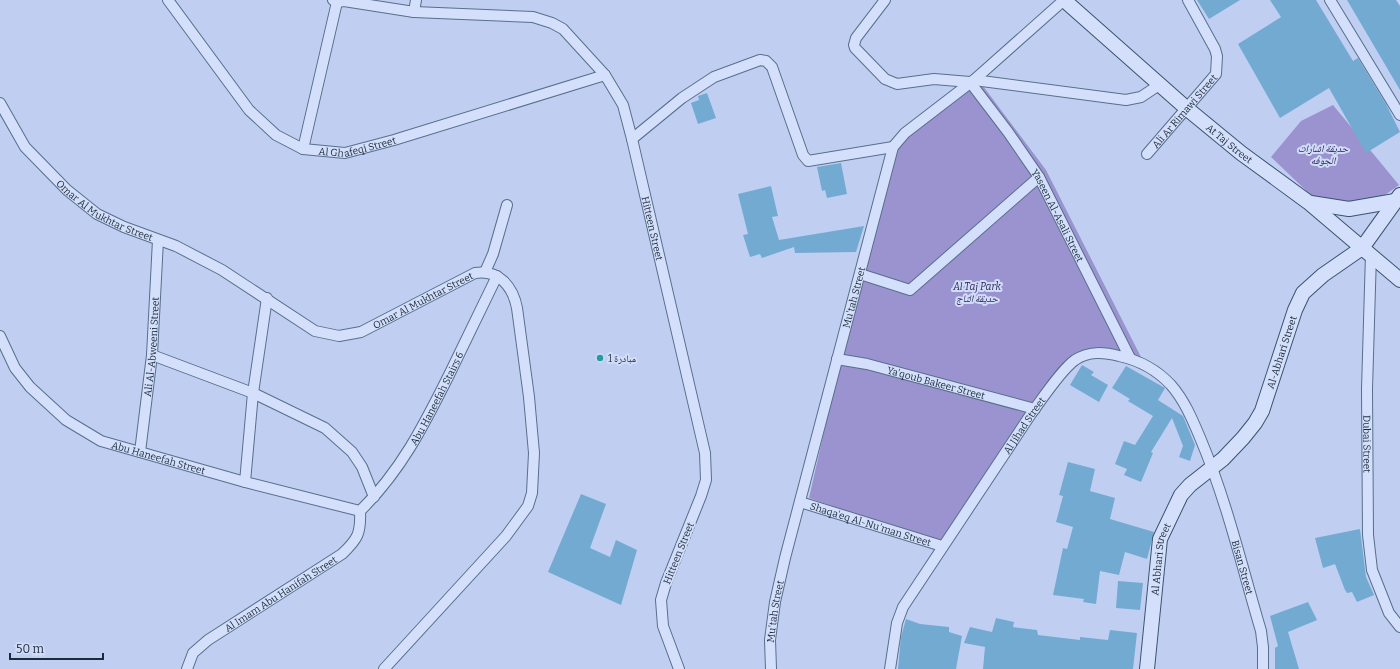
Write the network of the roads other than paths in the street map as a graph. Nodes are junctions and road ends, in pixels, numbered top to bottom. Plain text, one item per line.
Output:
1 (168, 0) edge
2 (416, 0) edge
3 (885, 0) edge
4 (1064, 0) edge
5 (1188, 0) edge
6 (1330, 0) edge
7 (335, 1) edge
8 (414, 12) junction
9 (605, 75) junction
10 (972, 81) junction
11 (1158, 85) junction
12 (0, 103) edge
13 (1185, 108) junction
14 (1400, 115) edge
15 (632, 139) junction
16 (893, 147) junction
17 (303, 149) junction
18 (1147, 154) dead end
19 (1039, 177) junction
20 (1398, 198) edge
21 (1308, 202) junction
22 (507, 205) dead end
23 (158, 240) junction
24 (1366, 251) junction
25 (485, 272) junction
26 (860, 274) junction
27 (497, 276) junction
28 (1400, 280) edge
29 (267, 298) junction
30 (0, 336) edge
31 (152, 355) junction
32 (1130, 358) junction
33 (837, 359) junction
34 (253, 393) junction
35 (1035, 408) junction
36 (140, 452) junction
37 (1213, 468) junction
38 (246, 482) junction
39 (374, 498) junction
40 (800, 502) junction
41 (360, 511) junction
42 (942, 546) junction
43 (1400, 627) edge
44 (188, 669) edge
45 (384, 669) edge
46 (679, 669) edge
47 (771, 669) edge
48 (890, 669) edge
49 (1147, 669) edge
50 (1262, 669) edge

1 - 17 street, Al Ghafeqi Street
2 - 8 street
3 - 10 street
4 - 10 street, Mu'tah Street
4 - 11 street, At Taj Street
5 - 13 street, Ali Ar Rimawi Street
6 - 14 street
7 - 8 street, Hitteen Street
7 - 17 street
8 - 9 street, Hitteen Street
9 - 15 street, Hitteen Street
9 - 17 street, Al Ghafeqi Street
10 - 11 street
10 - 16 street, Mu'tah Street
10 - 19 street, Yaseen Al-Asali Street
11 - 13 street, At Taj Street
12 - 23 street, Omar Al Mukhtar Street
13 - 18 street, Ali Ar Rimawi Street
13 - 21 street, At Taj Street
15 - 16 street
15 - 46 street, Hitteen Street
16 - 26 street, Mu'tah Street
19 - 26 street
19 - 32 street, Yaseen Al-Asali Street
20 - 21 street
20 - 24 street
21 - 24 street, At Taj Street
22 - 25 street
23 - 29 street, Omar Al Mukhtar Street
23 - 31 street, Ali Al-Abweeni Street
24 - 28 street, At Taj Street
24 - 37 street, Al-Abhari Street
24 - 43 street, Dubai Street
25 - 27 street, Omar Al Mukhtar Street
25 - 29 street, Omar Al Mukhtar Street
26 - 33 street, Mu'tah Street
27 - 39 street, Abu Haneefah Stairs 6
27 - 45 street, Omar Al Mukhtar Street
29 - 34 street
30 - 36 street, Abu Haneefah Street
31 - 34 street
31 - 36 street, Ali Al-Abweeni Street
32 - 35 street, Al Jihad Street
32 - 37 street, Al Jihad Street
33 - 35 street, Ya'qoub Bakeer Street
33 - 40 street, Mu'tah Street
34 - 38 street
34 - 39 street
35 - 42 street, Al Jihad Street
36 - 38 street, Abu Haneefah Street
37 - 49 street, Al Abhari Street
37 - 50 street, Bisan Street
38 - 41 street, Abu Haneefah Street
39 - 41 street, Abu Haneefah Stairs 6
40 - 42 street, Shaqa'eq Al-Nu'man Street
40 - 47 street, Mu'tah Street
41 - 44 street, Al Imam Abu Hanifah Street
42 - 48 street, Al Jihad Street

